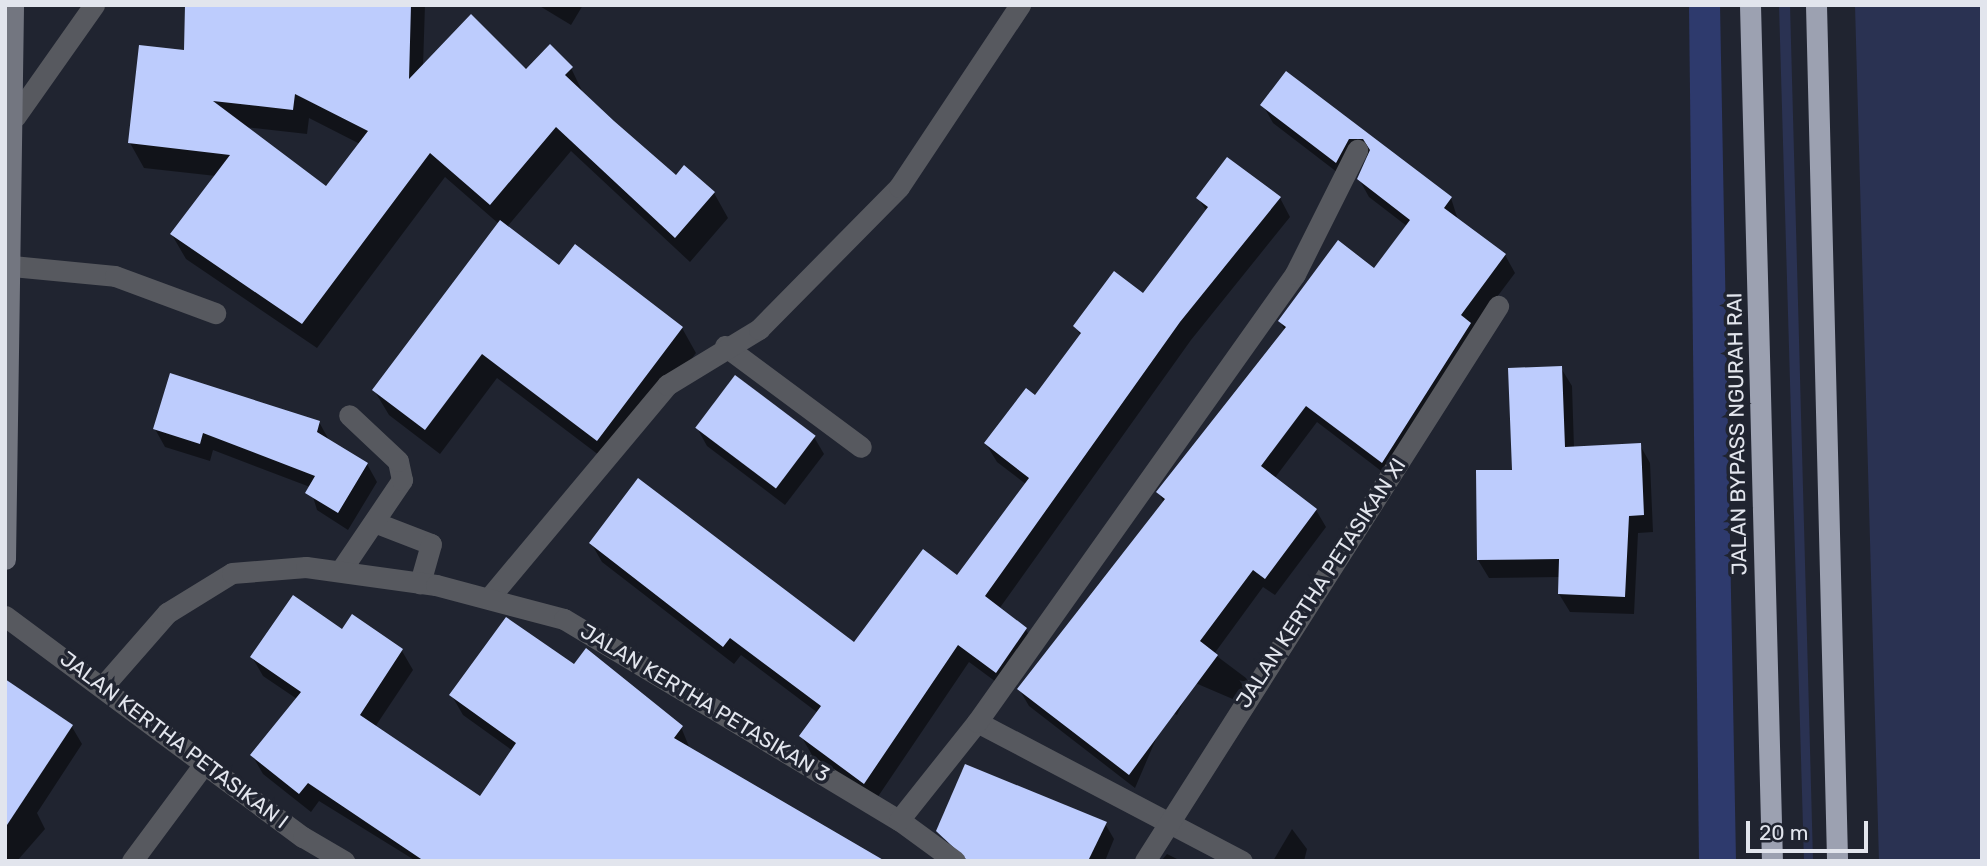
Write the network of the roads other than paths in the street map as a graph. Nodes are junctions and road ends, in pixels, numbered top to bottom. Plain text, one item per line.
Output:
1 (13, 5) edge
2 (94, 5) edge
3 (1020, 5) edge
4 (1751, 5) edge
5 (1816, 5) edge
6 (15, 117) junction
7 (1357, 150) dead end
8 (12, 266) junction
9 (1498, 306) dead end
10 (215, 313) dead end
11 (8, 318) edge
12 (725, 346) junction
13 (349, 415) dead end
14 (861, 447) dead end
15 (374, 522) junction
16 (5, 559) edge
17 (341, 570) junction
18 (420, 583) junction
19 (489, 598) junction
20 (5, 616) edge
21 (104, 685) junction
22 (977, 722) junction
23 (204, 764) junction
24 (899, 820) junction
25 (1167, 825) junction
26 (132, 861) edge
27 (345, 861) edge
28 (955, 861) edge
29 (1145, 861) edge
30 (1242, 861) edge
31 (1772, 861) edge
32 (1837, 861) edge

1 - 6 street
2 - 6 street
3 - 12 street
4 - 31 highway, JALAN BYPASS NGURAH RAI
5 - 32 highway
6 - 8 street
7 - 22 street
8 - 10 street
8 - 11 street
9 - 25 street, JALAN KERTHA PETASIKAN XI
11 - 16 street
12 - 14 street
12 - 19 street
13 - 15 street
15 - 17 street
15 - 18 street
17 - 18 street, JALAN KERTHA PETASIKAN 3
17 - 21 street, JALAN KERTHA PETASIKAN 3
18 - 19 street, JALAN KERTHA PETASIKAN 3
19 - 24 street, JALAN KERTHA PETASIKAN 3
20 - 21 street, JALAN KERTHA PETASIKAN I
21 - 23 street, JALAN KERTHA PETASIKAN I
22 - 24 street
22 - 25 street
23 - 26 street
23 - 27 street, JALAN KERTHA PETASIKAN I
24 - 28 street, JALAN KERTHA PETASIKAN 3
25 - 29 street, JALAN KERTHA PETASIKAN XI
25 - 30 street

